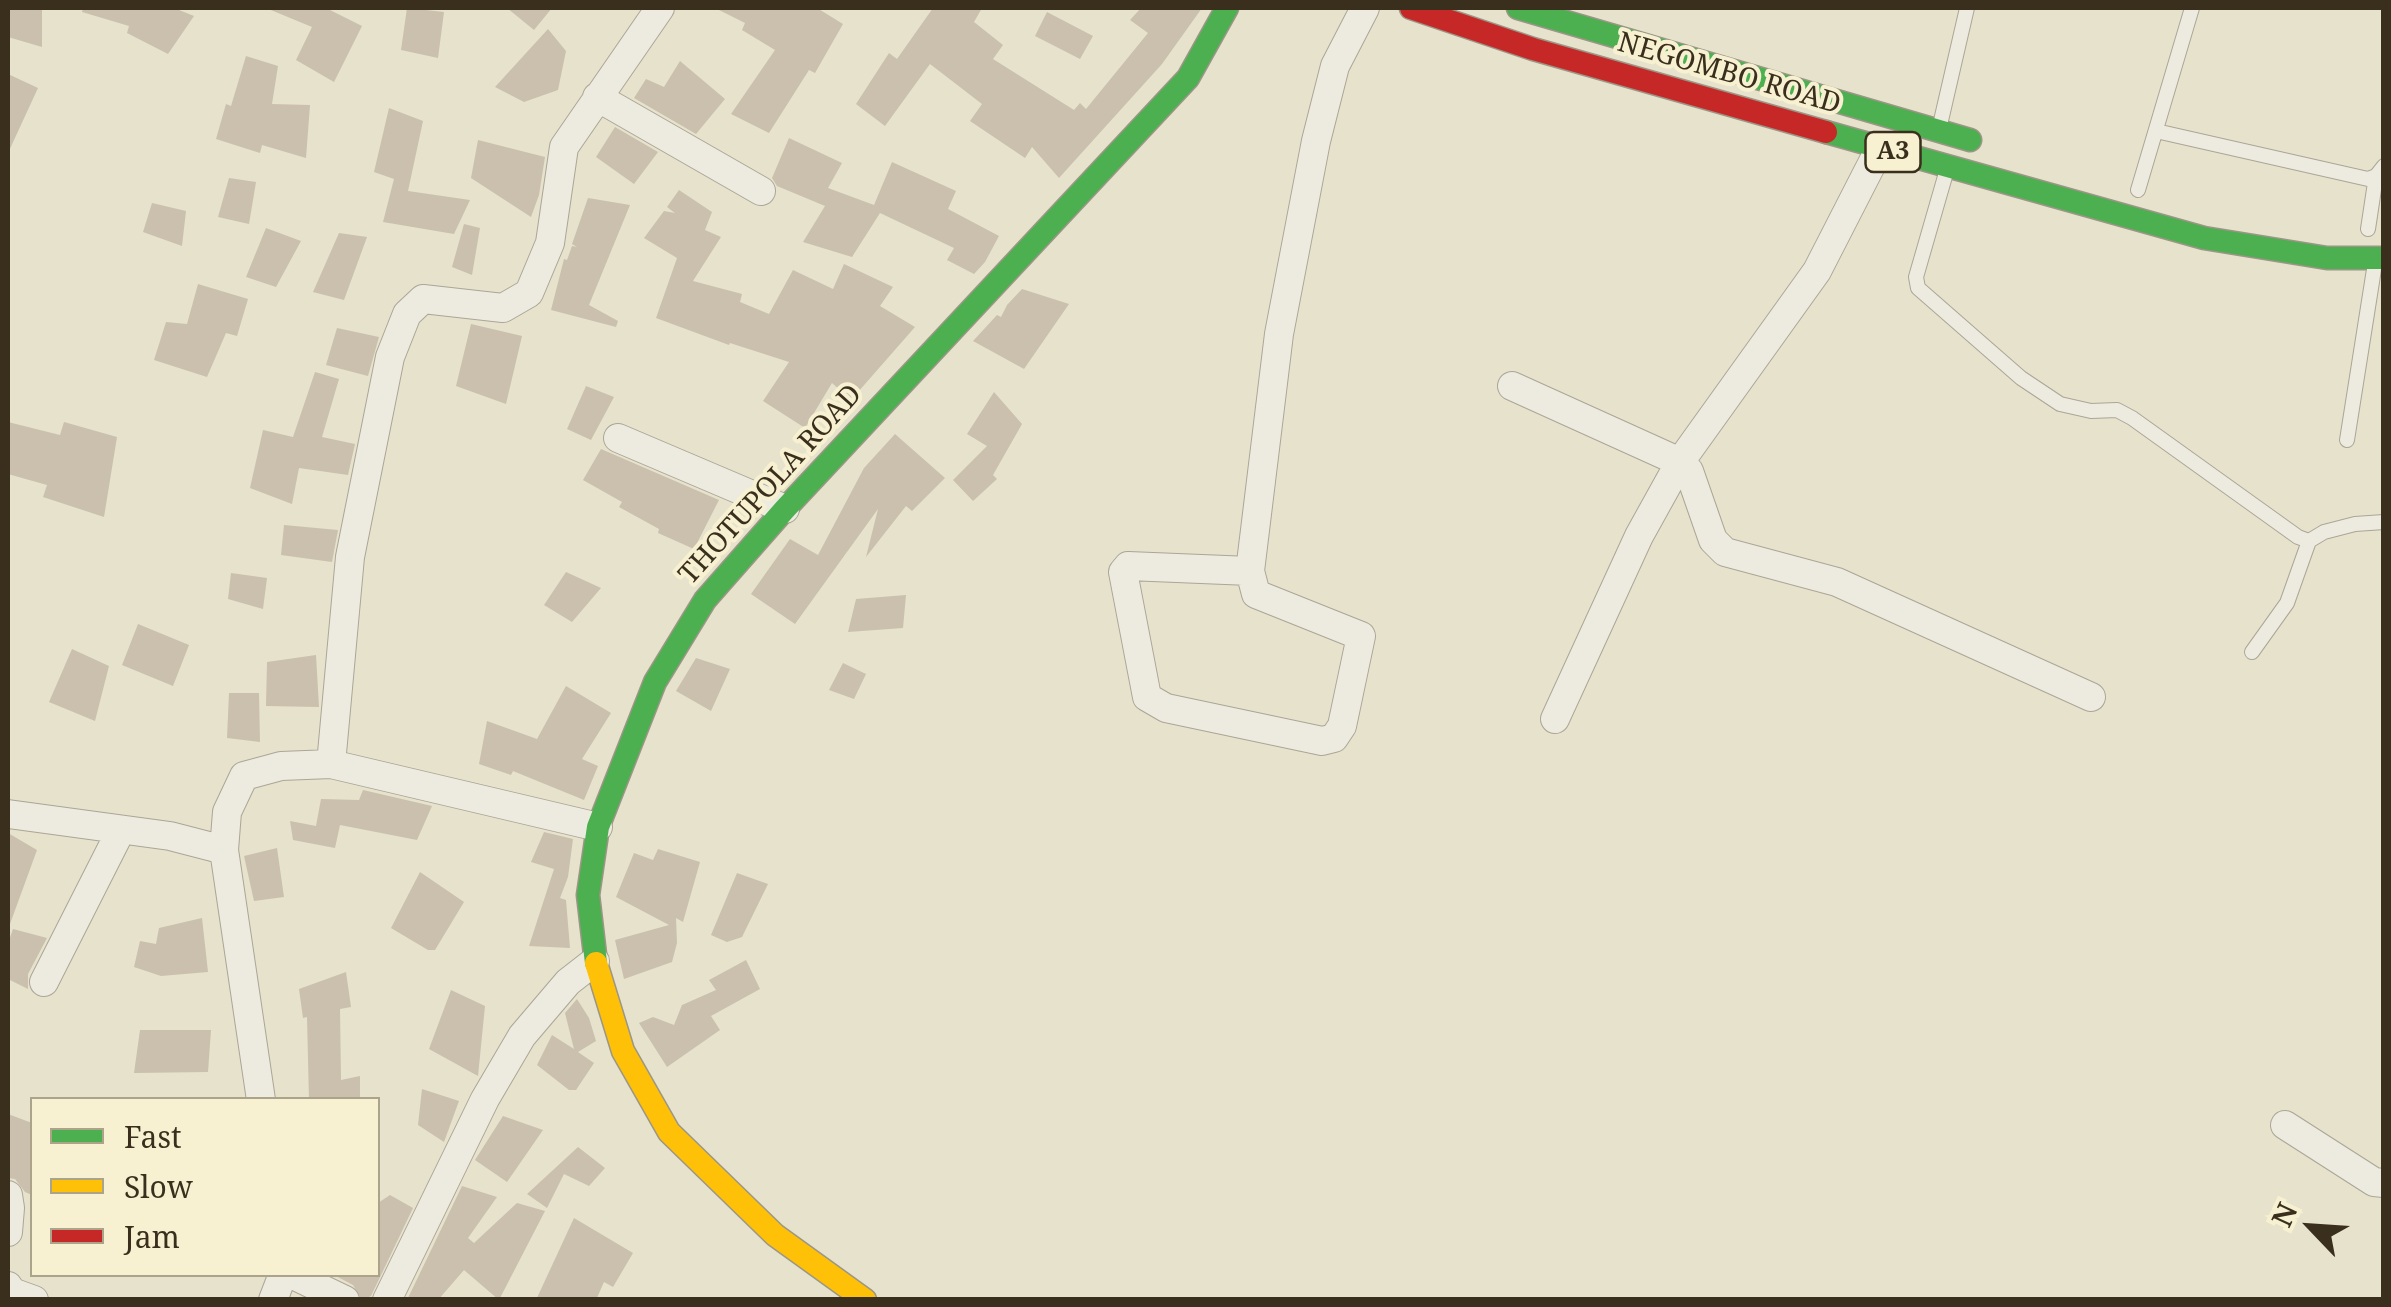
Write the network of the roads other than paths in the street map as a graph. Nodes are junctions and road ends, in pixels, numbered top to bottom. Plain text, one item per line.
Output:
1 (660, 8) edge
2 (1227, 8) edge
3 (1364, 8) edge
4 (1411, 8) edge
5 (1518, 8) edge
6 (1967, 8) edge
7 (2192, 8) edge
8 (596, 96) junction
9 (1938, 130) junction
10 (2156, 131) junction
11 (1993, 147) dead end
12 (1880, 148) junction
13 (1948, 168) junction
14 (2380, 171) edge
15 (2129, 187) joint
16 (760, 191) dead end
17 (2165, 198) dead end
18 (2367, 229) edge
19 (2380, 258) edge
20 (1512, 386) dead end
21 (618, 438) dead end
22 (2348, 440) dead end
23 (1680, 462) junction
24 (784, 509) junction
25 (2384, 522) edge
26 (2308, 541) junction
27 (1250, 570) junction
28 (2252, 652) dead end
29 (2091, 697) dead end
30 (1555, 719) dead end
31 (330, 764) junction
32 (8, 814) edge
33 (598, 827) junction
34 (122, 830) junction
35 (224, 850) junction
36 (594, 961) junction
37 (44, 982) dead end
38 (261, 1097) edge
39 (2285, 1125) dead end
40 (2384, 1183) edge
41 (8, 1194) edge
42 (8, 1232) edge
43 (297, 1277) edge
44 (8, 1286) edge
45 (34, 1300) edge
46 (345, 1300) edge
47 (386, 1300) edge
48 (865, 1300) edge

1 - 8 street
2 - 24 main road, THOTUPOLA ROAD
3 - 27 street
4 - 12 main road, NEGOMBO ROAD / A3
5 - 9 main road, NEGOMBO ROAD / A3
6 - 9 lane
7 - 10 lane
8 - 16 street
8 - 31 street
9 - 11 main road, NEGOMBO ROAD / A3
10 - 14 lane
10 - 15 lane
12 - 13 main road, NEGOMBO ROAD / A3
12 - 23 street
13 - 19 main road, NEGOMBO ROAD / A3
13 - 26 lane
14 - 18 lane
15 - 17 main road
19 - 22 lane
20 - 23 street
21 - 24 street
23 - 29 street
23 - 30 street
24 - 33 main road, THOTUPOLA ROAD
25 - 26 lane
26 - 28 lane
27 - 27 street
31 - 33 street
31 - 35 street
32 - 34 street
33 - 36 main road, THOTUPOLA ROAD
34 - 35 street
34 - 37 street
35 - 38 street
36 - 47 street
36 - 48 main road, THOTUPOLA ROAD
39 - 40 street
41 - 42 street
43 - 46 street
44 - 45 street

